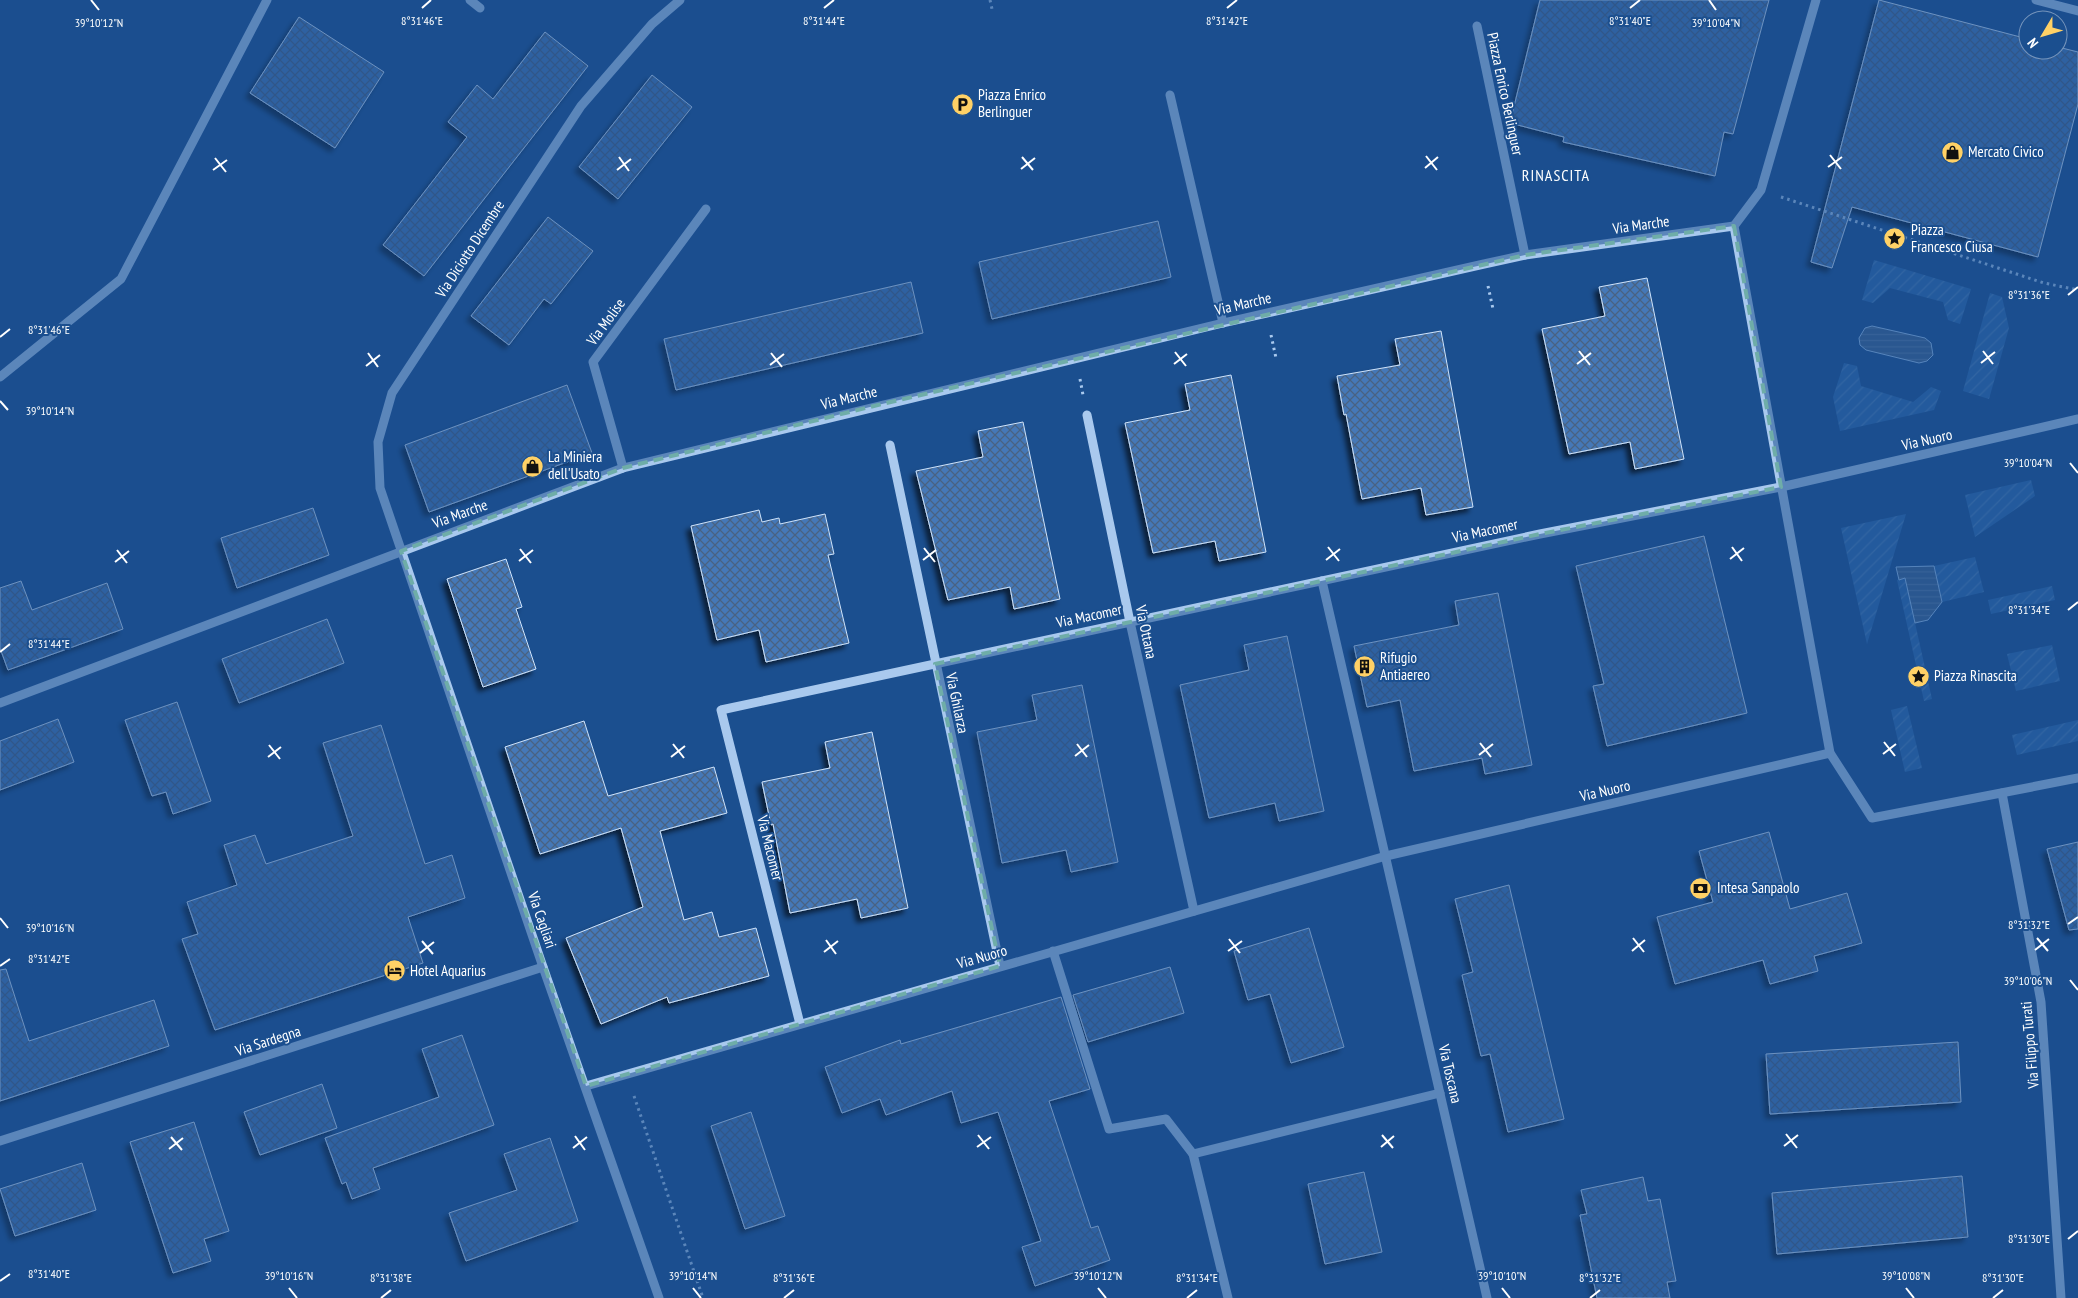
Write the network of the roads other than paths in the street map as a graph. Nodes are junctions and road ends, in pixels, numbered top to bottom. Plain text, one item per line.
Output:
1 (267, 0) edge
2 (470, 0) edge
3 (680, 0) edge
4 (1816, 0) edge
5 (2036, 0) edge
6 (480, 8) dead end
7 (2078, 11) edge
8 (1477, 26) dead end
9 (1170, 95) dead end
10 (706, 209) dead end
11 (1734, 226) junction
12 (1525, 255) junction
13 (1222, 322) junction
14 (0, 377) edge
15 (1087, 415) road end
16 (2078, 419) edge
17 (890, 445) dead end
18 (623, 468) junction
19 (1781, 487) junction
20 (401, 550) junction
21 (1322, 581) junction
22 (1130, 622) junction
23 (934, 664) junction
24 (0, 703) edge
25 (1830, 753) junction
26 (2078, 778) edge
27 (2002, 793) junction
28 (1386, 856) junction
29 (1194, 910) junction
30 (1053, 951) junction
31 (1000, 966) junction
32 (543, 967) junction
33 (800, 1024) junction
34 (586, 1086) junction
35 (1440, 1093) junction
36 (0, 1141) edge
37 (1193, 1154) junction
38 (659, 1298) edge
39 (1228, 1298) edge
40 (1487, 1298) edge
41 (2061, 1298) edge

1 - 14 street
2 - 6 street
3 - 20 street, Via Diciotto Dicembre
4 - 11 street
5 - 7 street
8 - 12 street, Piazza Enrico Berlinguer
9 - 13 street
10 - 18 street, Via Molise
11 - 12 street, Via Marche
11 - 19 street
12 - 13 street, Via Marche
13 - 18 street, Via Marche
15 - 22 street, Via Ottana
16 - 19 street, Via Nuoro
17 - 23 street, Via Ghilarza
18 - 20 street, Via Marche
19 - 21 street, Via Macomer
19 - 25 street
20 - 24 street, Via Marche
20 - 32 street, Via Cagliari
21 - 22 street, Via Macomer
21 - 28 street
22 - 23 street, Via Macomer
22 - 29 street, Via Ottana
23 - 31 street, Via Ghilarza
23 - 33 street, Via Macomer
25 - 27 street
25 - 28 street, Via Nuoro
26 - 27 street
27 - 41 street, Via Filippo Turati
28 - 29 street, Via Nuoro
28 - 35 street, Via Toscana
29 - 30 street, Via Nuoro
30 - 31 street, Via Nuoro
30 - 37 street
31 - 33 street, Via Nuoro
32 - 34 street, Via Cagliari
32 - 36 street, Via Sardegna
33 - 34 street, Via Nuoro
34 - 38 street, Via Cagliari
35 - 37 street
35 - 40 street, Via Toscana
37 - 39 street

